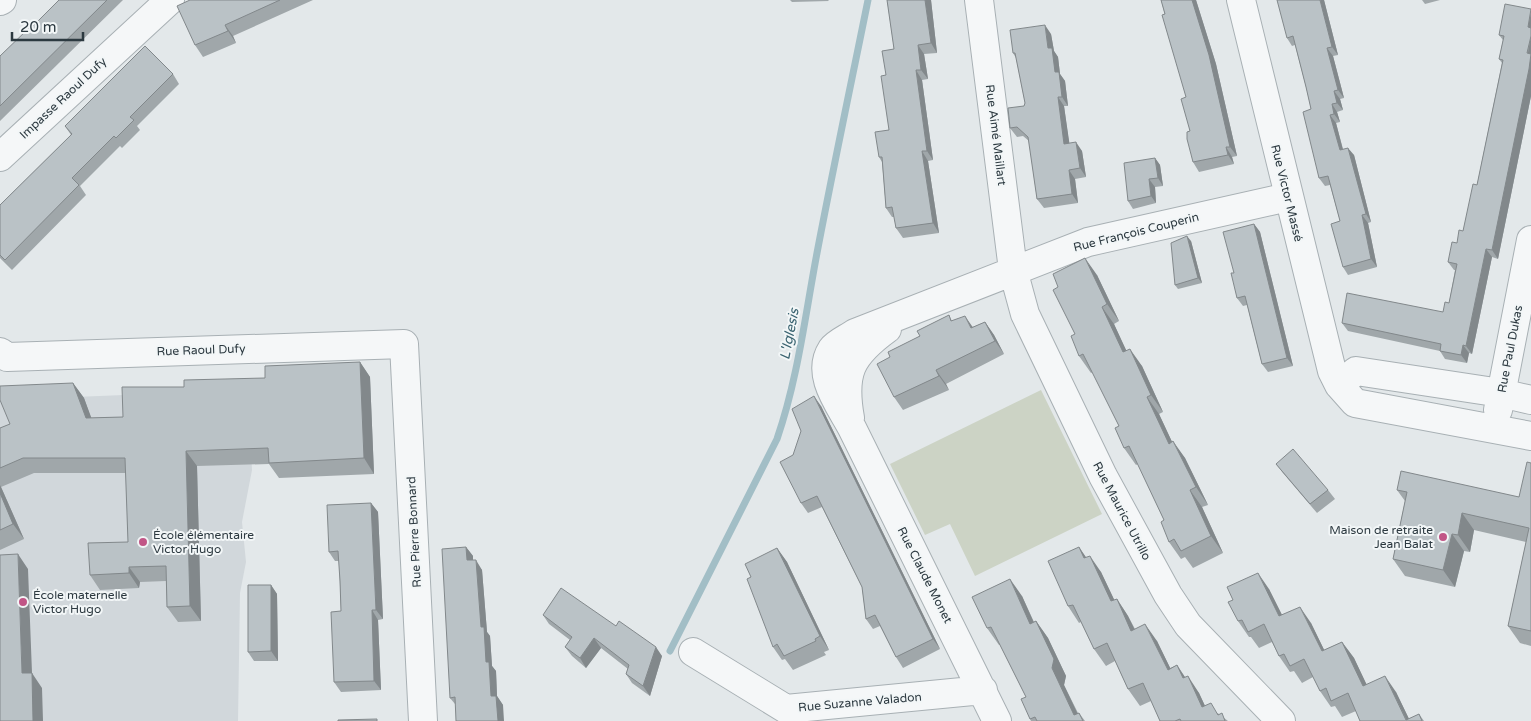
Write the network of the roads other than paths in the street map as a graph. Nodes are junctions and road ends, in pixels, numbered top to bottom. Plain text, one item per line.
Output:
1 (170, 0) edge
2 (978, 0) edge
3 (1241, 0) edge
4 (0, 157) edge
5 (1288, 197) junction
6 (1531, 240) edge
7 (1013, 270) junction
8 (404, 344) joint
9 (0, 352) edge
10 (1339, 385) junction
11 (1502, 393) junction
12 (1531, 400) edge
13 (852, 428) joint
14 (1495, 428) junction
15 (1531, 436) edge
16 (693, 652) dead end
17 (983, 690) junction
18 (423, 721) edge
19 (996, 721) edge
20 (1281, 721) edge

1 - 4 street, Impasse Raoul Dufy
2 - 7 street, Rue Aimé Maillart
3 - 5 street, Rue Victor Massé
5 - 7 street, Rue François Couperin
5 - 10 street, Rue Victor Massé
6 - 11 street, Rue Paul Dukas
7 - 13 street, Rue François Couperin
7 - 20 street, Rue Maurice Utrillo
8 - 9 street, Rue Raoul Dufy
8 - 18 street, Rue Pierre Bonnard
10 - 11 street
10 - 14 street, Rue Victor Massé
11 - 12 street
11 - 14 street, Rue Paul Dukas
13 - 17 street, Rue Claude Monet
14 - 15 street, Rue Victor Massé
16 - 17 street, Rue Suzanne Valadon
17 - 19 street, Rue Claude Monet

